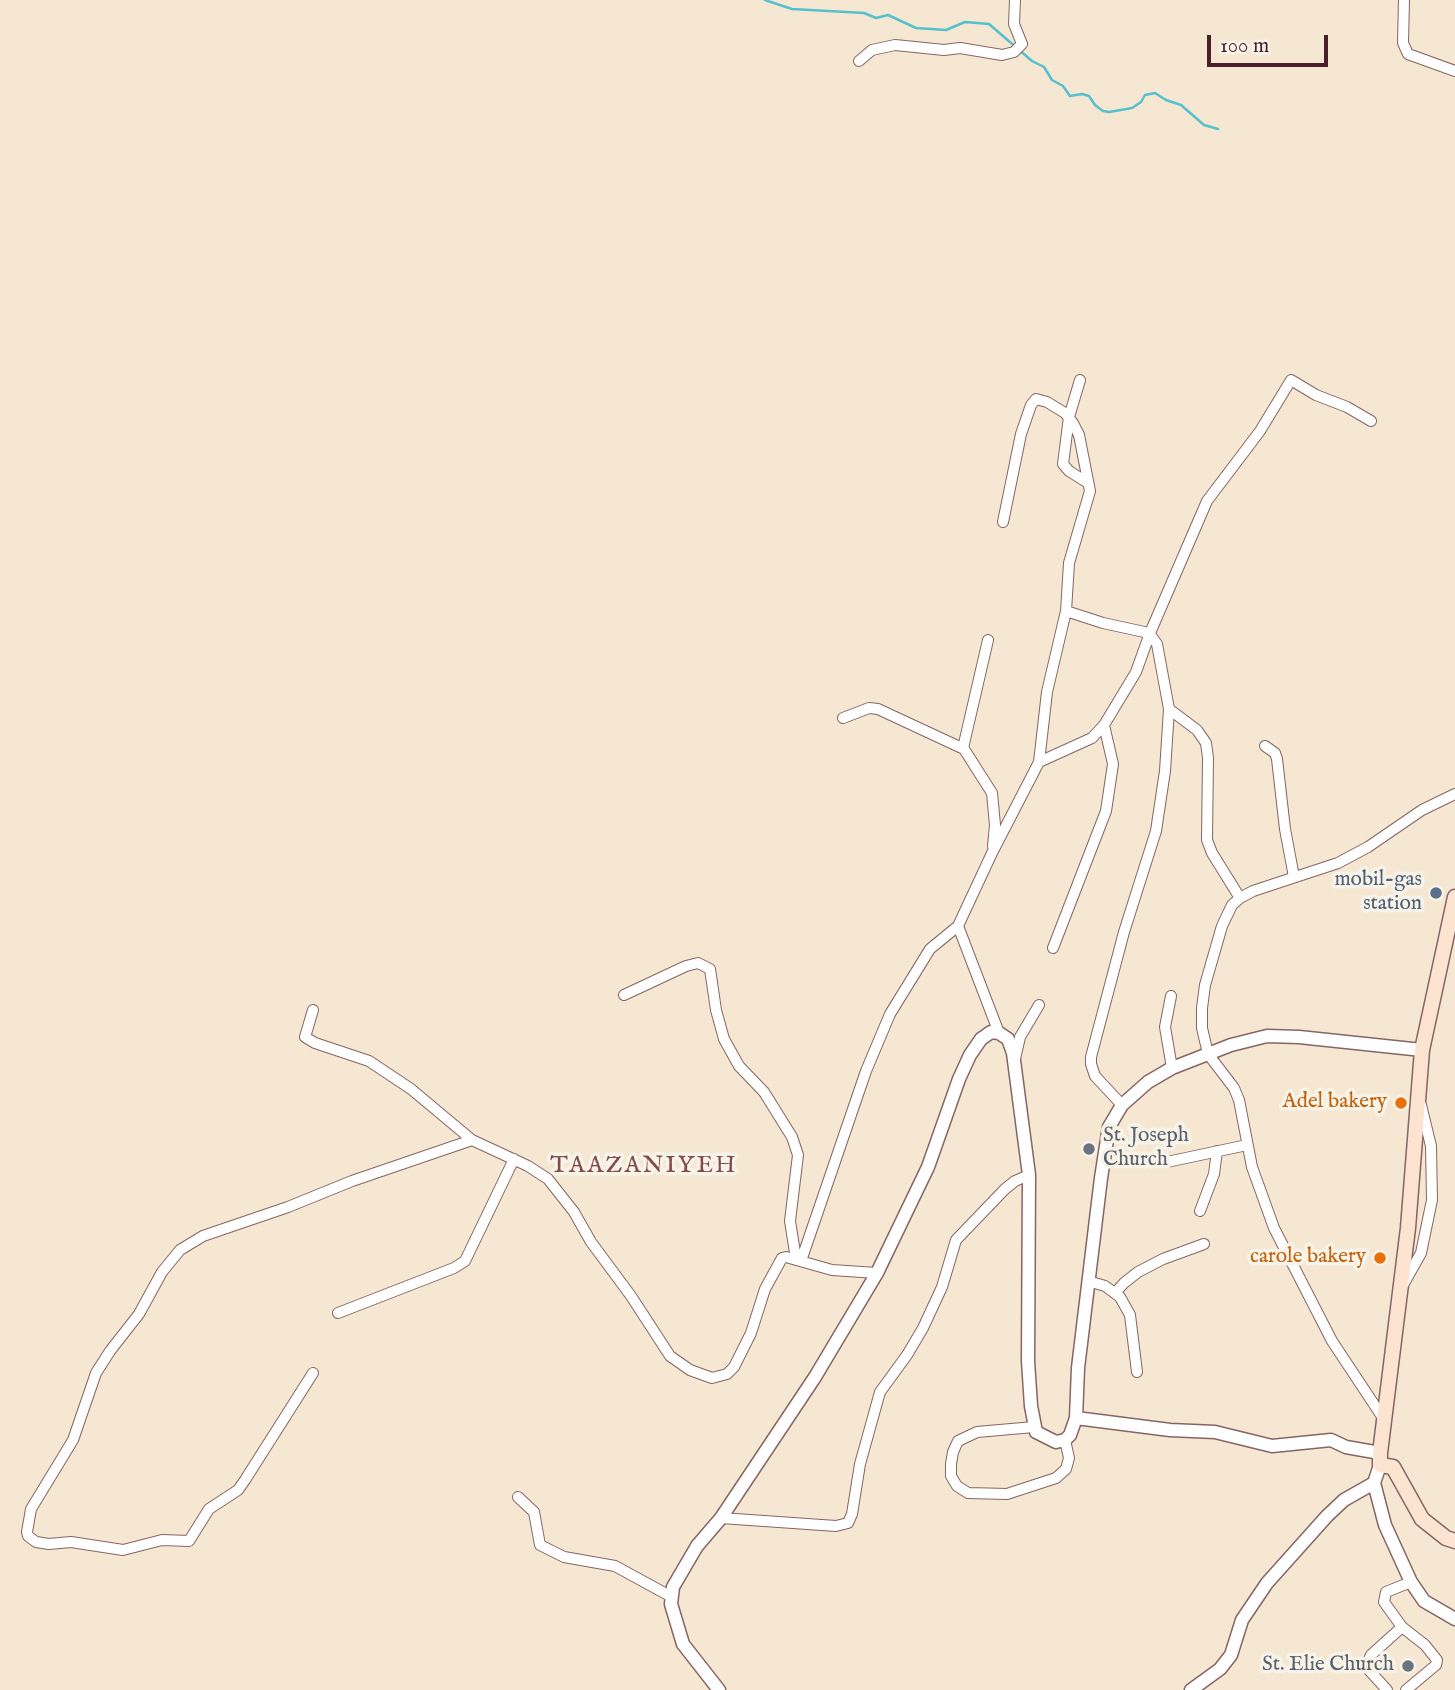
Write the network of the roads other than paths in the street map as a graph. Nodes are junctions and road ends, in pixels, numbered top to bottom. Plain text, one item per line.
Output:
1 (1015, 0) edge
2 (1404, 0) edge
3 (859, 61) dead end
4 (1455, 71) edge
5 (1080, 380) dead end
6 (1069, 417) junction
7 (1371, 421) dead end
8 (1088, 483) junction
9 (1003, 522) dead end
10 (1066, 611) junction
11 (1150, 633) junction
12 (988, 640) dead end
13 (1169, 709) junction
14 (842, 718) dead end
15 (1104, 725) junction
16 (1265, 746) dead end
17 (962, 748) junction
18 (1040, 762) junction
19 (1455, 794) edge
20 (992, 853) junction
21 (1294, 877) junction
22 (1455, 897) edge
23 (1240, 898) junction
24 (958, 926) junction
25 (1053, 947) dead end
26 (624, 995) dead end
27 (1171, 996) dead end
28 (1039, 1005) dead end
29 (313, 1010) dead end
30 (999, 1033) junction
31 (1422, 1050) junction
32 (1208, 1054) junction
33 (1014, 1063) junction
34 (1172, 1068) junction
35 (1420, 1101) junction
36 (1122, 1105) junction
37 (472, 1140) junction
38 (1247, 1145) junction
39 (1217, 1151) junction
40 (514, 1159) junction
41 (1167, 1162) dead end
42 (1029, 1175) junction
43 (1200, 1211) dead end
44 (1205, 1244) dead end
45 (798, 1260) junction
46 (877, 1273) junction
47 (1088, 1281) junction
48 (1401, 1290) junction
49 (1115, 1293) junction
50 (338, 1313) dead end
51 (1137, 1371) dead end
52 (313, 1373) dead end
53 (1076, 1418) junction
54 (1385, 1422) junction
55 (1034, 1427) junction
56 (1065, 1440) junction
57 (1380, 1459) junction
58 (1374, 1483) junction
59 (518, 1497) dead end
60 (721, 1518) junction
61 (1455, 1541) edge
62 (1411, 1582) junction
63 (670, 1596) junction
64 (1455, 1619) edge
65 (1402, 1627) junction
66 (719, 1690) edge
67 (1191, 1690) edge
68 (1387, 1690) edge
69 (1406, 1690) edge

1 - 3 street
2 - 4 street
5 - 6 street
6 - 8 street
6 - 8 street
6 - 9 street
7 - 11 street
8 - 10 street
10 - 11 street
10 - 18 street
11 - 13 street
11 - 15 street
12 - 17 street
13 - 23 street
13 - 36 street
14 - 17 street
15 - 18 street
15 - 25 street
16 - 21 street
17 - 20 street
18 - 20 street
19 - 21 street
20 - 24 street
21 - 23 street
22 - 31 main road
23 - 32 street
24 - 30 street
24 - 45 street
26 - 45 street
27 - 34 street
28 - 33 street
29 - 37 street
30 - 33 street
30 - 46 street
31 - 32 street
31 - 35 main road
32 - 34 street
32 - 38 street
33 - 42 street
34 - 36 street
35 - 48 main road
35 - 48 street
36 - 47 street
37 - 40 street
37 - 52 street
38 - 39 street
38 - 54 street
39 - 41 street
39 - 43 street
40 - 45 street
40 - 50 street
42 - 55 street
42 - 60 street
44 - 49 street
45 - 46 street
46 - 60 street
47 - 49 street
47 - 53 street
48 - 54 main road
49 - 51 street
53 - 56 street
53 - 57 street
54 - 57 main road
55 - 56 street
55 - 56 street
57 - 58 street
57 - 61 main road
58 - 62 street
58 - 67 street
59 - 63 street
60 - 63 street
62 - 64 street
62 - 65 street
63 - 66 street
65 - 68 street
65 - 69 street

